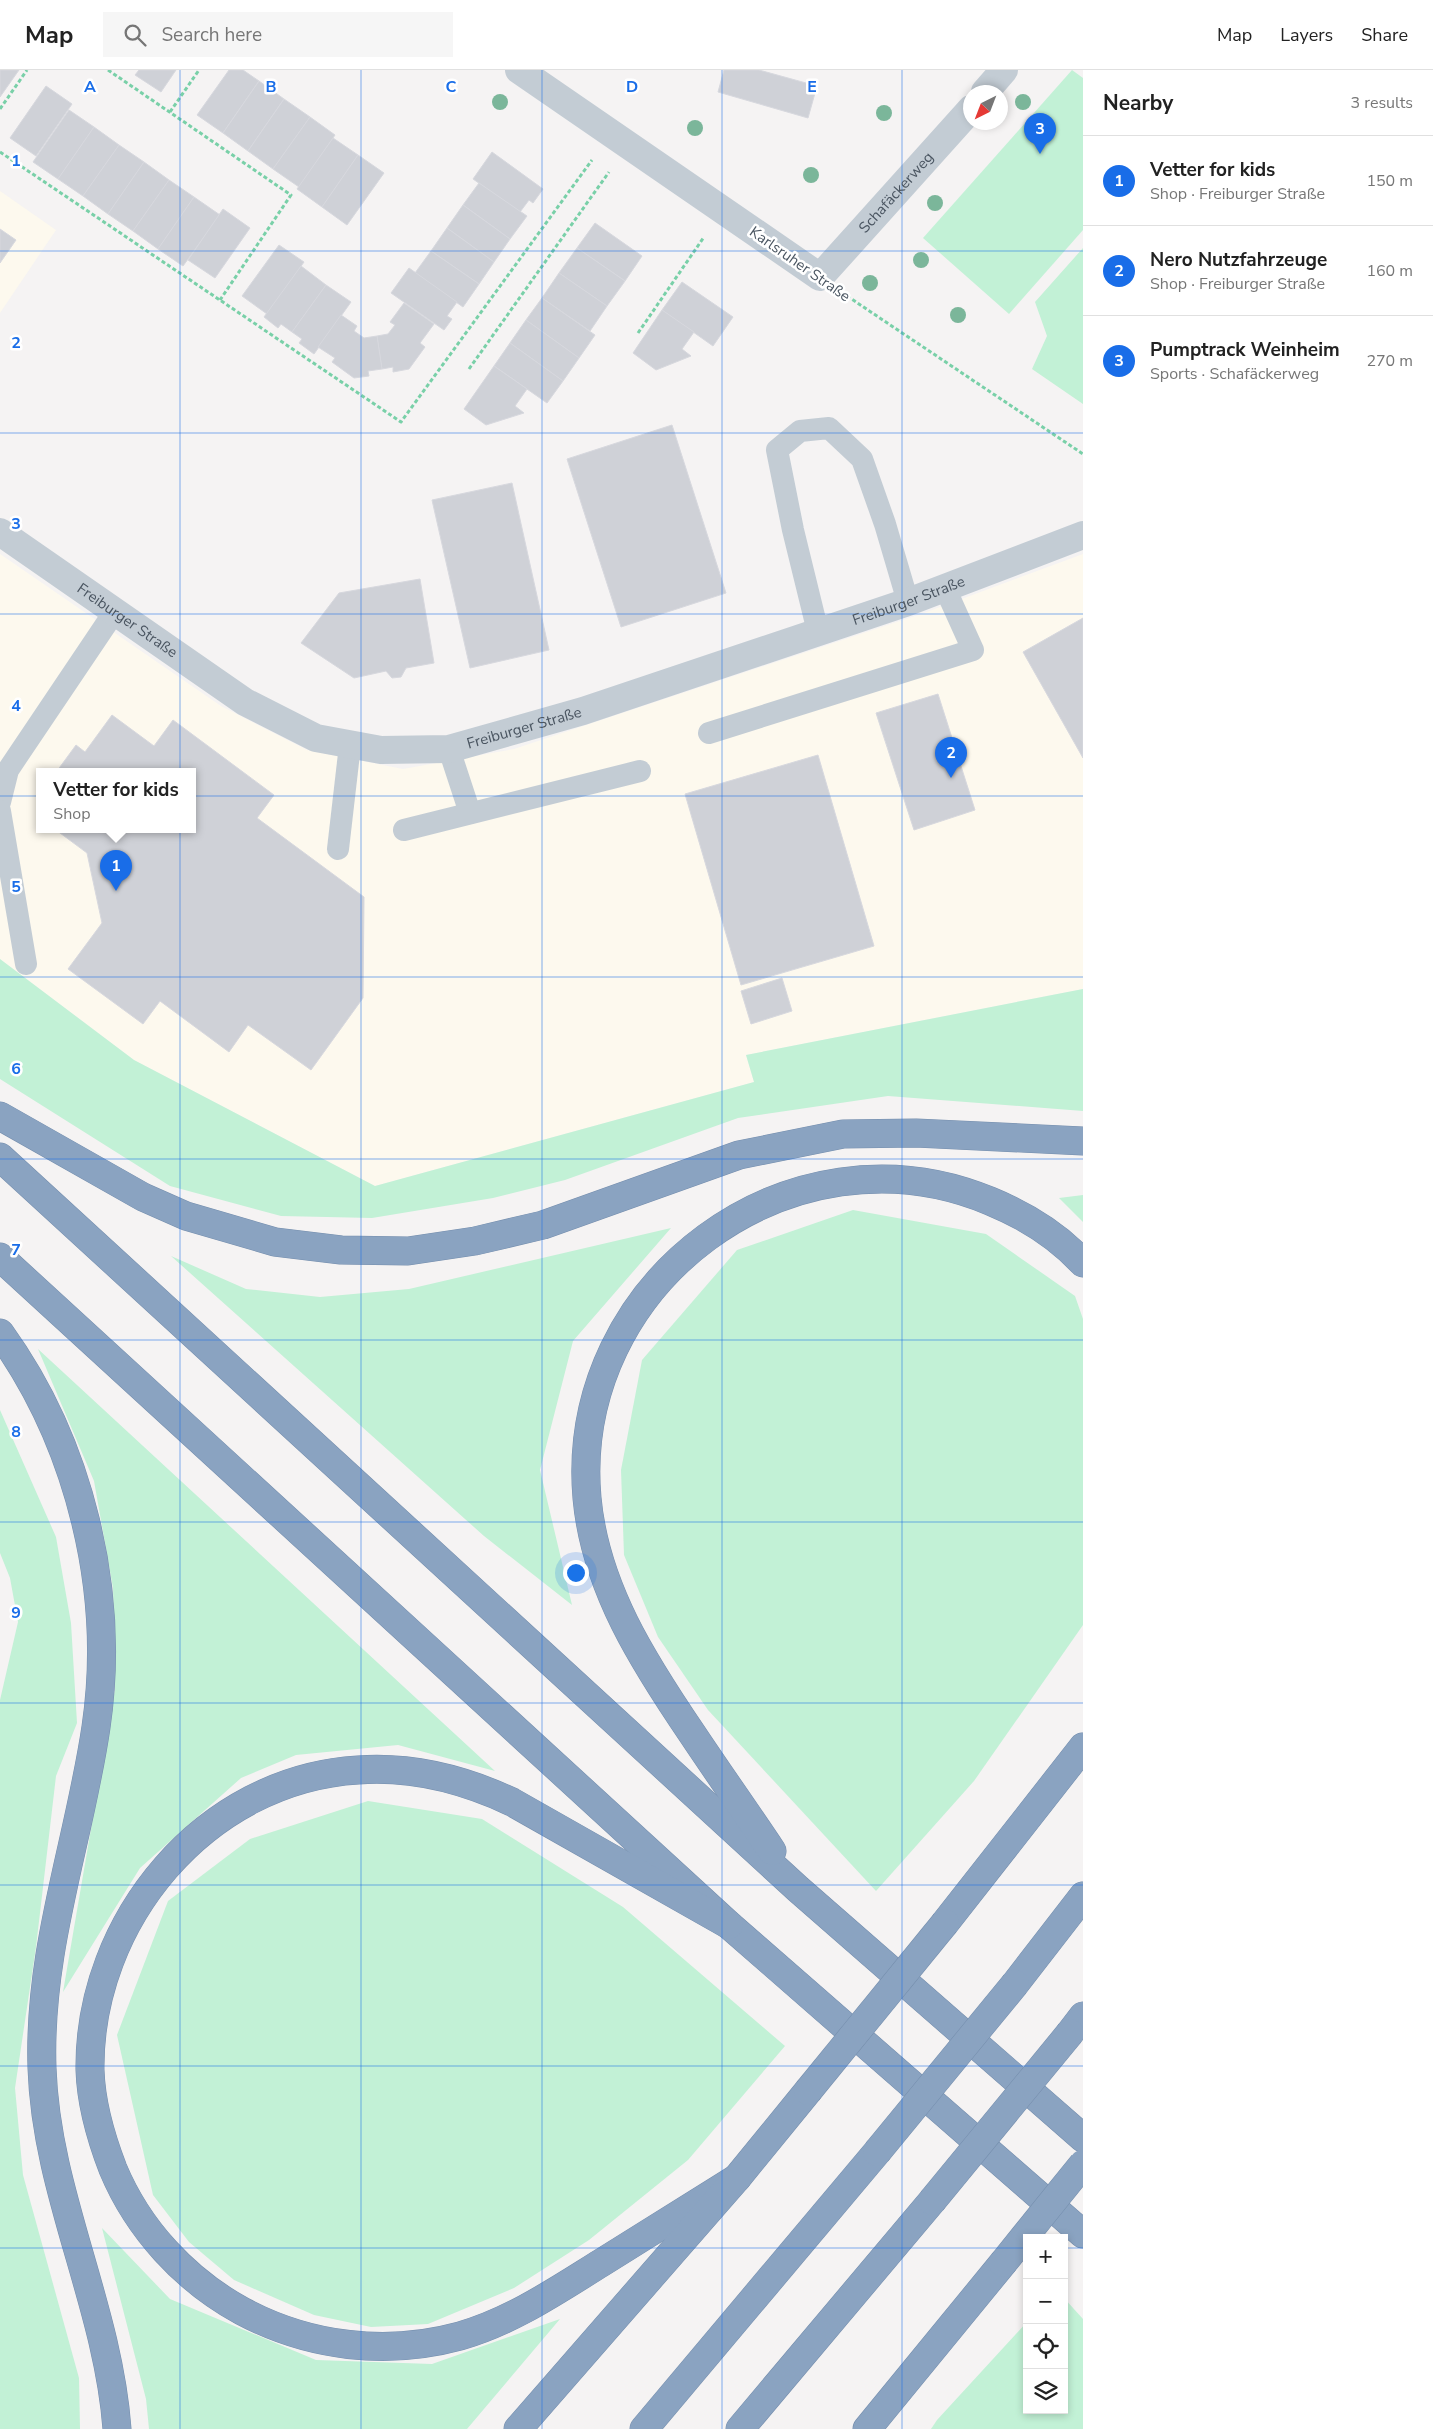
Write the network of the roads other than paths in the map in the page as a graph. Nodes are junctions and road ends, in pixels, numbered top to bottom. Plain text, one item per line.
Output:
1 (519, 70) edge
2 (1004, 70) edge
3 (991, 85) edge
4 (963, 116) edge
5 (820, 277) joint
6 (0, 532) edge
7 (1082, 538) edge
8 (945, 588) junction
9 (908, 602) junction
10 (115, 611) junction
11 (818, 632) junction
12 (709, 732) dead end
13 (350, 744) junction
14 (449, 749) junction
15 (640, 771) dead end
16 (0, 802) edge
17 (0, 811) edge
18 (470, 813) junction
19 (404, 830) dead end
20 (338, 849) dead end
21 (26, 964) dead end
22 (0, 1116) edge
23 (1083, 1141) edge
24 (0, 1158) edge
25 (0, 1257) edge
26 (1083, 1263) edge
27 (0, 1333) edge
28 (1083, 1747) edge
29 (798, 1889) junction
30 (1083, 1896) edge
31 (729, 1925) junction
32 (1076, 2024) edge
33 (1083, 2138) edge
34 (1083, 2164) edge
35 (737, 2178) junction
36 (1083, 2234) edge
37 (117, 2429) edge
38 (518, 2429) edge
39 (644, 2429) edge
40 (740, 2429) edge
41 (866, 2429) edge

1 - 5 street, Karlsruher Straße
2 - 3 street
4 - 5 street, Schafäckerweg
6 - 10 street, Freiburger Straße
7 - 8 street, Freiburger Straße
8 - 9 street, Freiburger Straße
8 - 12 lane
9 - 11 street, Freiburger Straße
9 - 11 lane
10 - 13 street, Freiburger Straße
10 - 16 lane
11 - 14 street, Freiburger Straße
13 - 14 street, Freiburger Straße
13 - 20 lane
14 - 18 lane
15 - 18 lane
17 - 21 lane
18 - 19 lane
22 - 23 highway
24 - 29 highway
25 - 31 highway
26 - 29 highway
27 - 37 highway
28 - 35 highway, bridge
29 - 33 highway
30 - 39 highway, bridge
31 - 35 highway
31 - 36 highway
32 - 40 highway, bridge
34 - 41 highway, bridge
35 - 38 highway

